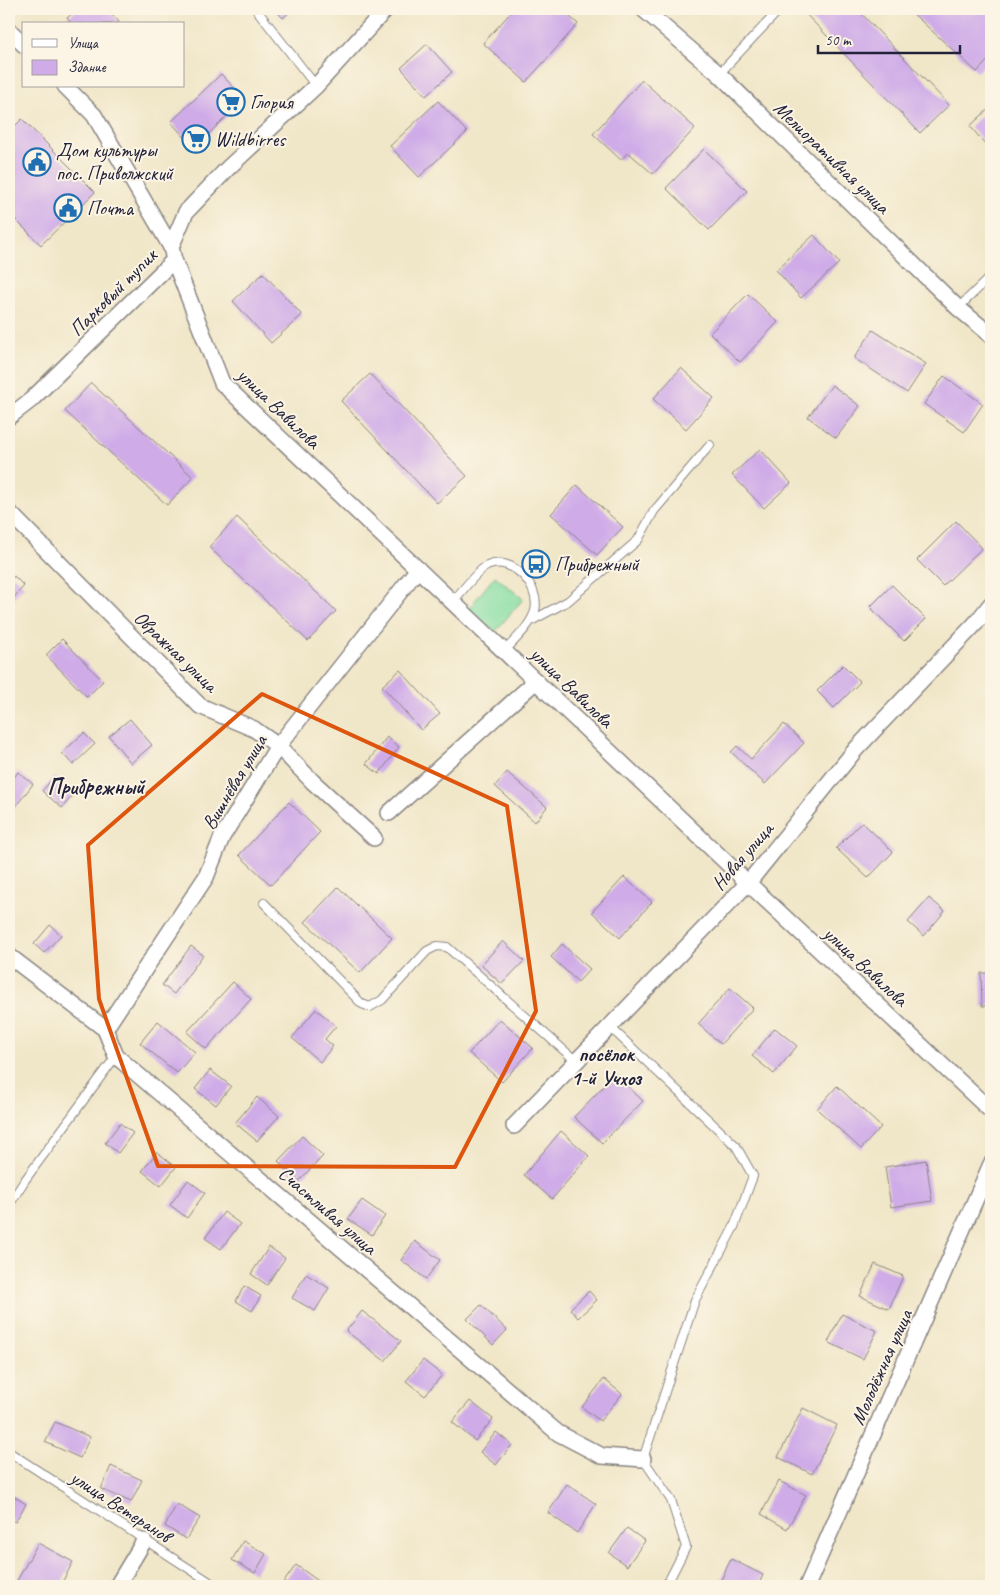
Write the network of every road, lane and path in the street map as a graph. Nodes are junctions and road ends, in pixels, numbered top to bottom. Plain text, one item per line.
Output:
1 (256, 9) edge
2 (386, 9) edge
3 (643, 9) edge
4 (780, 9) edge
5 (9, 30) edge
6 (22, 43) edge
7 (719, 74) junction
8 (316, 86) junction
9 (67, 88) edge
10 (172, 253) junction
11 (991, 276) edge
12 (958, 308) junction
13 (991, 335) edge
14 (9, 417) edge
15 (710, 445) dead end
16 (9, 512) edge
17 (418, 569) junction
18 (453, 602) junction
19 (991, 604) edge
20 (531, 621) junction
21 (505, 651) junction
22 (536, 681) junction
23 (278, 746) junction
24 (389, 813) dead end
25 (374, 838) dead end
26 (748, 883) junction
27 (264, 903) dead end
28 (9, 956) edge
29 (609, 1026) junction
30 (105, 1029) junction
31 (116, 1056) junction
32 (576, 1061) junction
33 (991, 1111) edge
34 (514, 1126) dead end
35 (991, 1164) edge
36 (9, 1205) edge
37 (9, 1452) edge
38 (643, 1459) junction
39 (144, 1541) junction
40 (117, 1586) edge
41 (216, 1586) edge
42 (666, 1586) edge
43 (807, 1586) edge

1 - 8 lane
2 - 8 street, Парковый тупик
3 - 7 street, Мелиоративная улица
4 - 7 lane
5 - 6 street
7 - 12 street, Мелиоративная улица
8 - 10 street, Парковый тупик
9 - 10 street, улица Вавилова
10 - 14 street, Парковый тупик
10 - 17 street, улица Вавилова
11 - 12 lane
12 - 13 street, Мелиоративная улица
15 - 20 lane
16 - 23 street, Овражная улица
17 - 18 street, улица Вавилова
17 - 23 street, Вишнёвая улица
18 - 20 lane
18 - 21 street, улица Вавилова
19 - 26 street, Новая улица
20 - 21 lane
21 - 22 street, улица Вавилова
22 - 24 street
22 - 26 street, улица Вавилова
23 - 25 street, Овражная улица
23 - 30 street, Вишнёвая улица
26 - 29 street, Новая улица
26 - 33 street, улица Вавилова
27 - 32 lane
28 - 30 street
29 - 32 street, Новая улица
29 - 38 lane
30 - 31 street, Счастливая улица
31 - 36 lane
31 - 38 street, Счастливая улица
32 - 34 street, Новая улица
35 - 43 street, Молодёжная улица
37 - 39 lane, улица Ветеранов
38 - 42 lane
39 - 40 street
39 - 41 lane, улица Ветеранов

